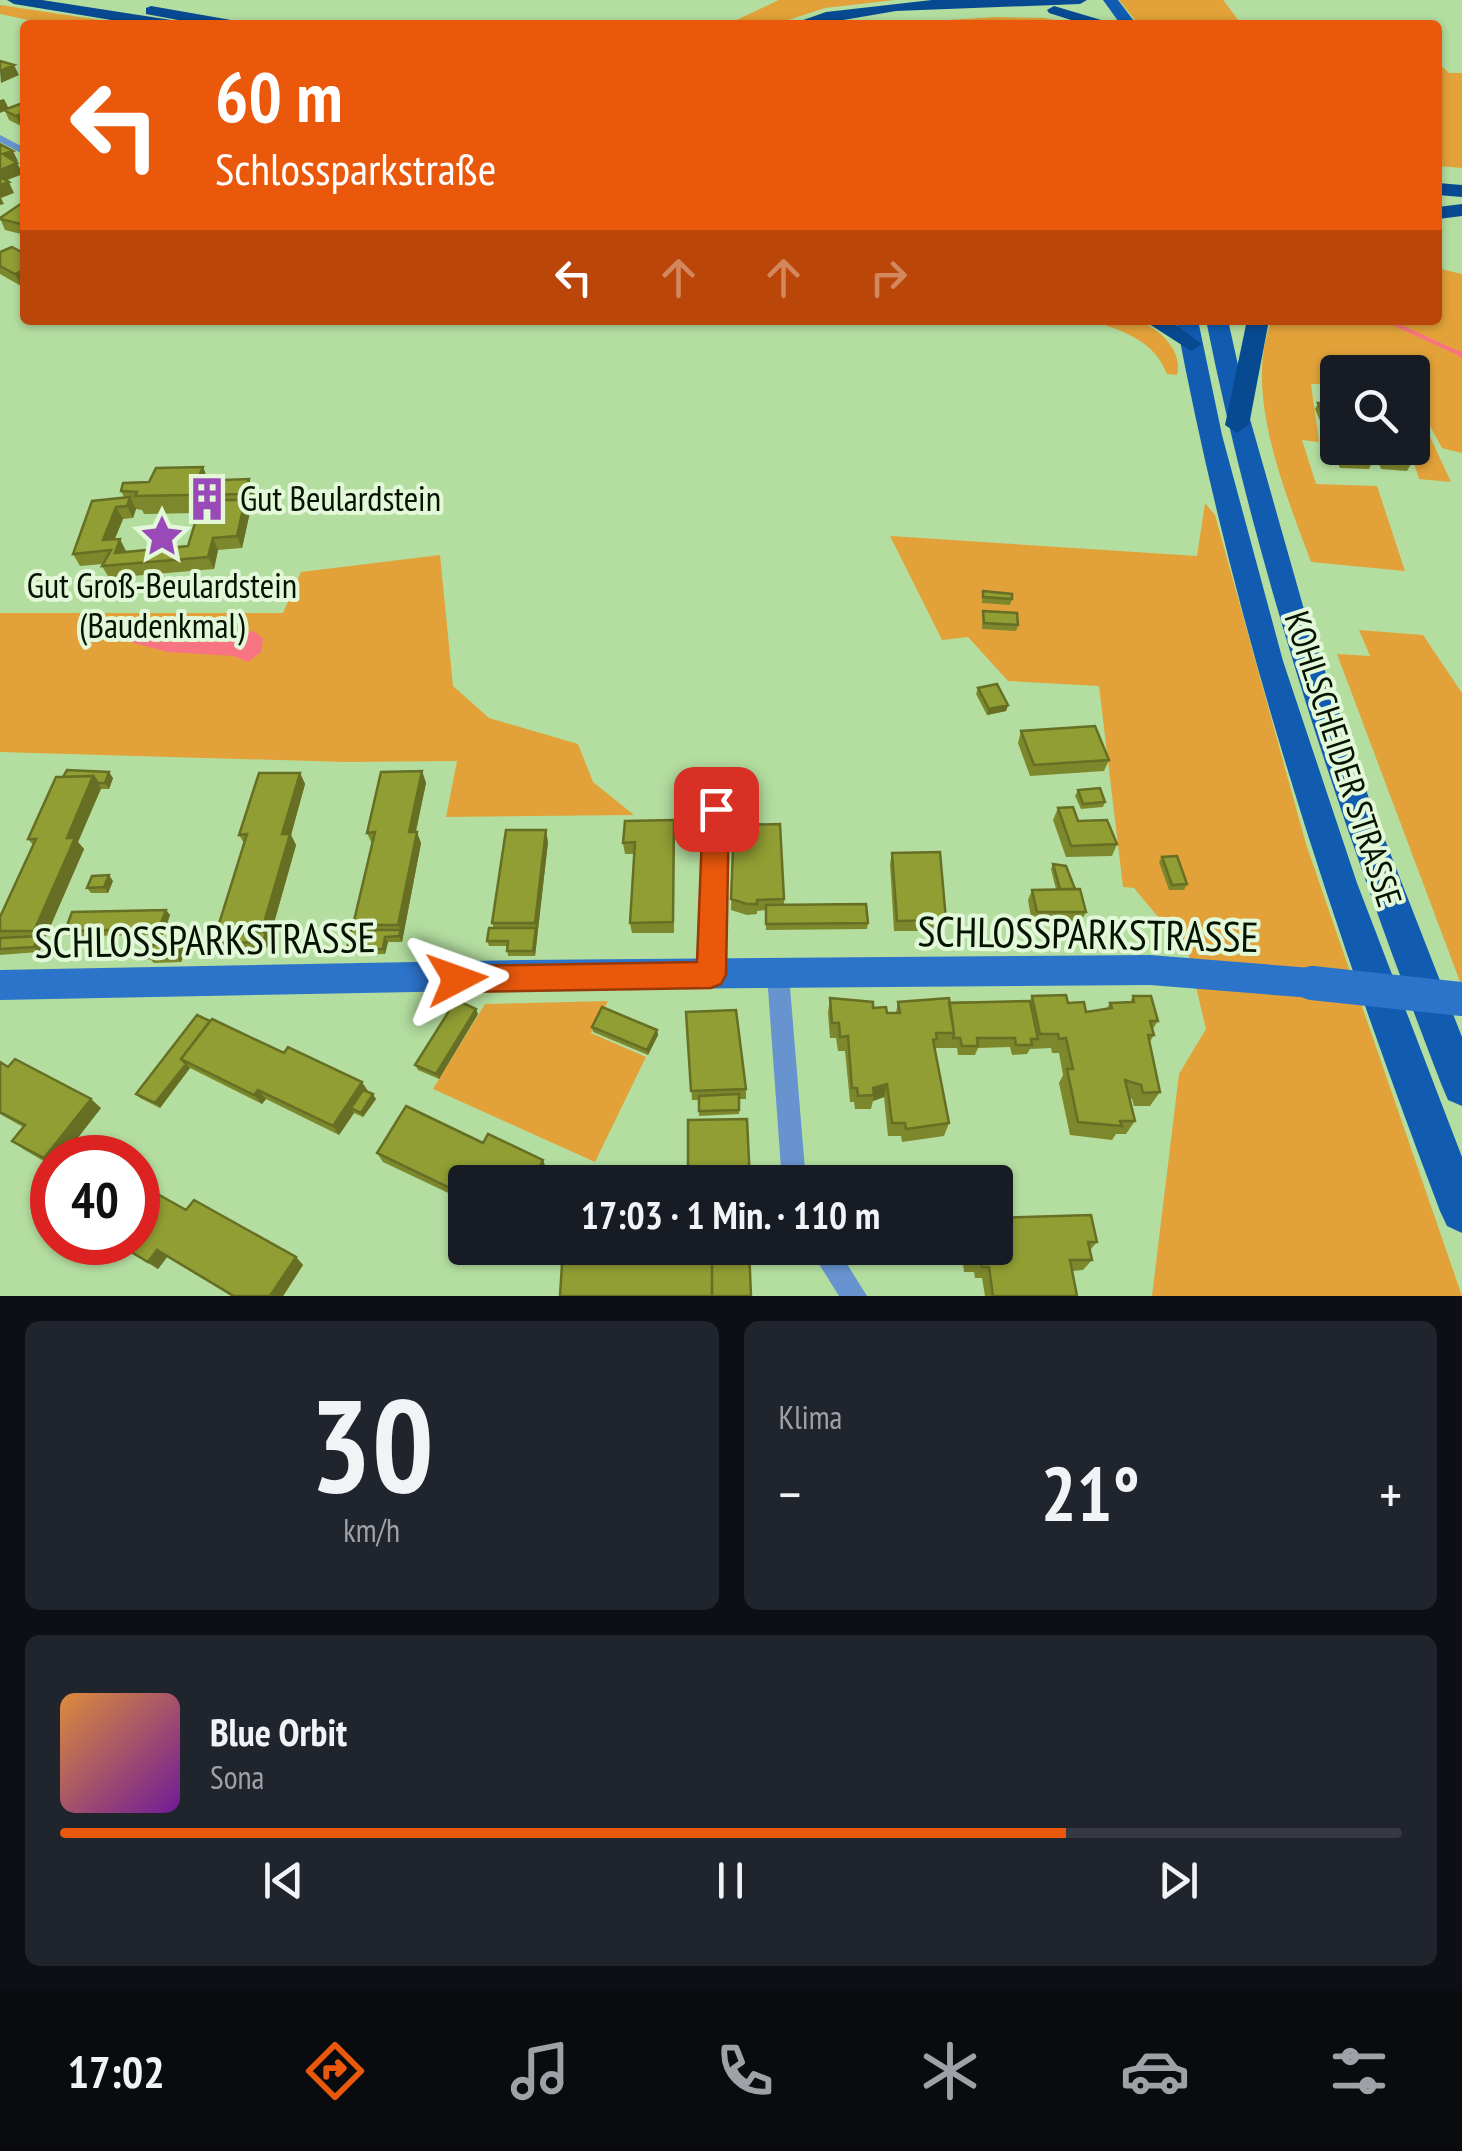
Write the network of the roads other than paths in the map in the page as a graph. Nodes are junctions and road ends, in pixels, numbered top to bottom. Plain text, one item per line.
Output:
1 (14, 0) edge
2 (79, 0) edge
3 (1097, 1) edge
4 (1027, 3) edge
5 (140, 20) edge
6 (201, 20) edge
7 (816, 20) edge
8 (848, 20) edge
9 (1091, 20) edge
10 (1122, 20) edge
11 (1218, 325) edge
12 (1257, 325) edge
13 (1189, 332) edge
14 (1238, 426) junction
15 (716, 809) dead end
16 (711, 975) junction
17 (778, 975) junction
18 (0, 985) edge
19 (1462, 999) edge
20 (1462, 1086) edge
21 (793, 1165) edge
22 (1462, 1211) edge
23 (833, 1265) edge
24 (854, 1296) edge

1 - 5 highway
2 - 6 highway
3 - 4 highway
3 - 10 main road
4 - 7 highway
4 - 8 highway
4 - 9 highway
11 - 14 main road, KOHLSCHEIDER STRASSE
12 - 14 highway
13 - 22 main road, KOHLSCHEIDER STRASSE
14 - 20 main road, KOHLSCHEIDER STRASSE
15 - 16 street
16 - 17 street, SCHLOSSPARKSTRASSE
16 - 18 street, SCHLOSSPARKSTRASSE
17 - 19 street, SCHLOSSPARKSTRASSE, bridge
17 - 21 street
23 - 24 street

